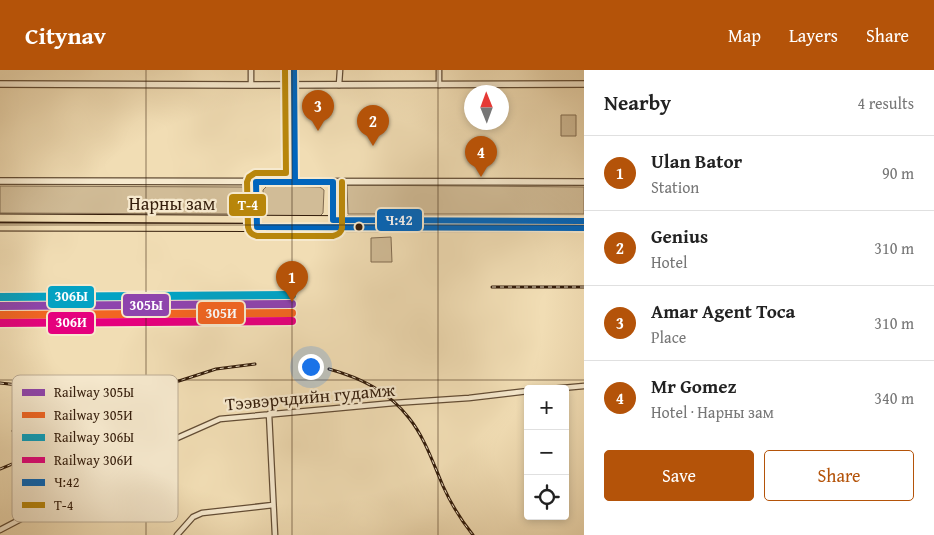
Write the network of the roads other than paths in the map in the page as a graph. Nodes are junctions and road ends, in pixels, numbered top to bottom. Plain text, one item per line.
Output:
1 (251, 70) edge
2 (294, 70) edge
3 (340, 70) edge
4 (439, 70) edge
5 (0, 84) edge
6 (584, 84) edge
7 (251, 85) junction
8 (294, 85) junction
9 (339, 85) junction
10 (439, 85) junction
11 (0, 181) edge
12 (256, 182) junction
13 (295, 182) junction
14 (332, 182) junction
15 (584, 182) edge
16 (0, 218) edge
17 (584, 221) edge
18 (256, 223) junction
19 (333, 223) junction
20 (0, 227) edge
21 (584, 228) edge
22 (584, 386) edge
23 (569, 387) edge
24 (524, 391) edge
25 (269, 414) junction
26 (178, 437) edge
27 (273, 506) junction
28 (15, 522) edge
29 (0, 530) edge
30 (177, 535) edge
31 (276, 535) edge

1 - 7 street
2 - 8 street
3 - 9 street
4 - 10 street
5 - 7 street
6 - 10 street
7 - 8 street
8 - 9 street
8 - 13 street
9 - 10 street
11 - 12 street
12 - 13 street
12 - 18 street
13 - 14 street
14 - 15 street
14 - 19 street
16 - 18 main road, Нарны зам
17 - 19 main road
18 - 19 main road
18 - 20 main road, Нарны зам
19 - 21 main road
22 - 23 street
24 - 25 street, Тээвэрчдийн гудамж
25 - 26 street, Тээвэрчдийн гудамж
25 - 27 street
27 - 30 street
27 - 31 street
28 - 29 street, Тээвэрчдийн гудамж

